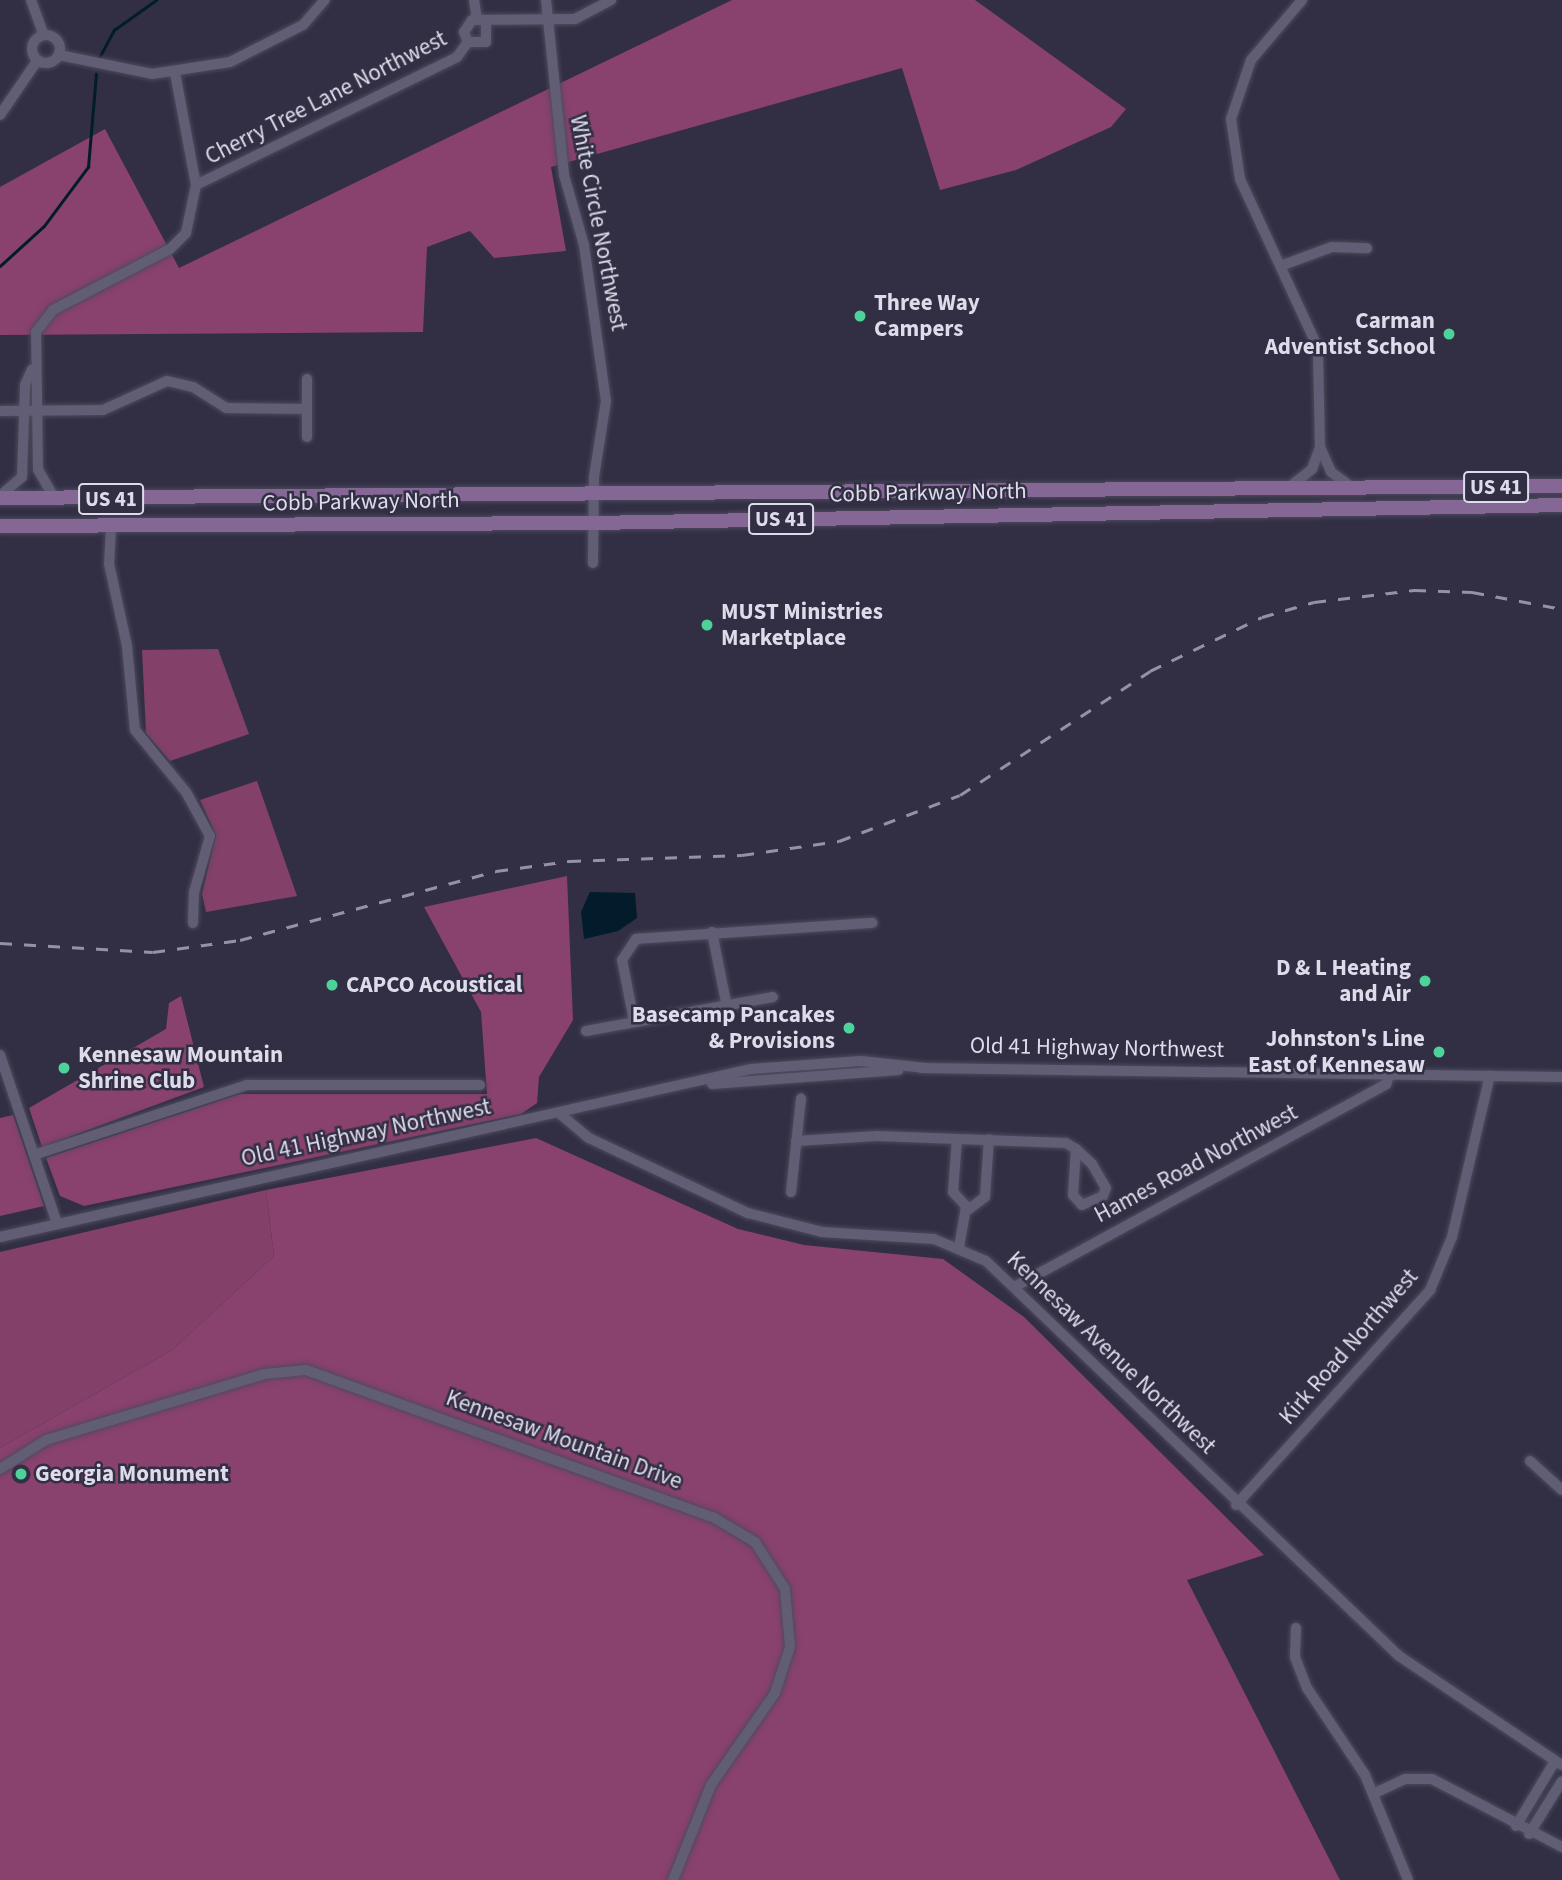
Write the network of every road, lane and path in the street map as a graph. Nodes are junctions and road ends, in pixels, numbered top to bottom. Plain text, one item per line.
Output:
1 (31, 0) edge
2 (325, 0) edge
3 (474, 0) edge
4 (546, 0) edge
5 (611, 0) edge
6 (1302, 0) edge
7 (482, 20) junction
8 (547, 21) junction
9 (44, 35) junction
10 (468, 42) junction
11 (59, 55) junction
12 (37, 61) junction
13 (175, 73) junction
14 (0, 115) edge
15 (196, 186) junction
16 (1367, 248) dead end
17 (1283, 265) junction
18 (32, 369) junction
19 (307, 379) dead end
20 (307, 408) junction
21 (0, 411) edge
22 (24, 411) junction
23 (38, 411) junction
24 (307, 437) dead end
25 (1320, 447) junction
26 (1562, 486) edge
27 (1356, 489) junction
28 (1283, 490) junction
29 (594, 494) junction
30 (0, 497) edge
31 (55, 499) junction
32 (1562, 505) edge
33 (593, 523) junction
34 (0, 526) edge
35 (111, 527) junction
36 (593, 563) dead end
37 (193, 923) dead end
38 (872, 923) dead end
39 (712, 932) junction
40 (773, 997) dead end
41 (726, 1002) junction
42 (634, 1021) junction
43 (586, 1031) dead end
44 (0, 1055) edge
45 (1390, 1074) junction
46 (1490, 1075) junction
47 (1562, 1077) edge
48 (480, 1084) dead end
49 (801, 1099) dead end
50 (559, 1113) junction
51 (957, 1139) junction
52 (989, 1139) junction
53 (796, 1141) junction
54 (1076, 1149) junction
55 (34, 1155) junction
56 (791, 1192) dead end
57 (966, 1208) junction
58 (57, 1223) junction
59 (0, 1231) edge
60 (0, 1237) edge
61 (959, 1247) junction
62 (1016, 1286) junction
63 (1530, 1461) dead end
64 (0, 1469) edge
65 (1562, 1490) edge
66 (1236, 1505) junction
67 (1296, 1628) dead end
68 (1559, 1763) edge
69 (1562, 1781) edge
70 (1375, 1793) junction
71 (1516, 1826) junction
72 (1529, 1834) junction
73 (1562, 1847) edge
74 (673, 1880) edge
75 (1408, 1880) edge

1 - 9 street
2 - 13 street
3 - 7 street
4 - 8 street, White Circle Northwest
5 - 8 street
6 - 17 street
7 - 8 street
7 - 10 street
7 - 10 street, Cherry Tree Lane Northwest
8 - 29 street, White Circle Northwest
9 - 11 street
9 - 12 street
10 - 15 street, Cherry Tree Lane Northwest
11 - 12 street
11 - 13 street
12 - 14 street
13 - 15 street
15 - 18 street
16 - 17 street
17 - 25 street
18 - 22 street
18 - 23 street
19 - 20 street
20 - 23 street
20 - 24 street
21 - 22 street
22 - 23 street
22 - 30 street
23 - 31 street
25 - 27 street
25 - 28 street
26 - 27 main road, Cobb Parkway North / US 41
27 - 28 main road, Cobb Parkway North / US 41
28 - 29 main road, Cobb Parkway North / US 41
29 - 31 main road, Cobb Parkway North / US 41
29 - 33 street, White Circle Northwest
30 - 31 main road, Cobb Parkway North / US 41
32 - 33 main road, Cobb Parkway North / US 41
33 - 35 main road, Cobb Parkway North / US 41
33 - 36 street, White Circle Northwest
34 - 35 main road, Cobb Parkway North / US 41
35 - 37 street
38 - 39 street
39 - 41 street
39 - 42 street
40 - 41 street
41 - 42 street
42 - 43 street
44 - 55 street
45 - 46 street, Old 41 Highway Northwest
45 - 50 street, Old 41 Highway Northwest
45 - 62 street, Hames Road Northwest
46 - 47 street, Old 41 Highway Northwest
46 - 66 street, Kirk Road Northwest
48 - 55 street
49 - 53 street
50 - 58 street, Old 41 Highway Northwest
50 - 61 street, Kennesaw Avenue Northwest
51 - 52 street
51 - 53 street
51 - 57 street
52 - 54 street
52 - 57 street
53 - 56 street
54 - 54 street
55 - 58 street
57 - 61 street
58 - 59 street, Old 41 Highway Northwest
58 - 60 street, Old 41 Highway Northwest
61 - 62 street, Kennesaw Avenue Northwest
62 - 66 street, Kennesaw Avenue Northwest
63 - 65 street
64 - 74 street, Kennesaw Mountain Drive
66 - 68 street, Kennesaw Avenue Northwest
67 - 70 street
68 - 71 street
69 - 72 street
70 - 71 street
70 - 75 street
71 - 72 street
72 - 73 street

